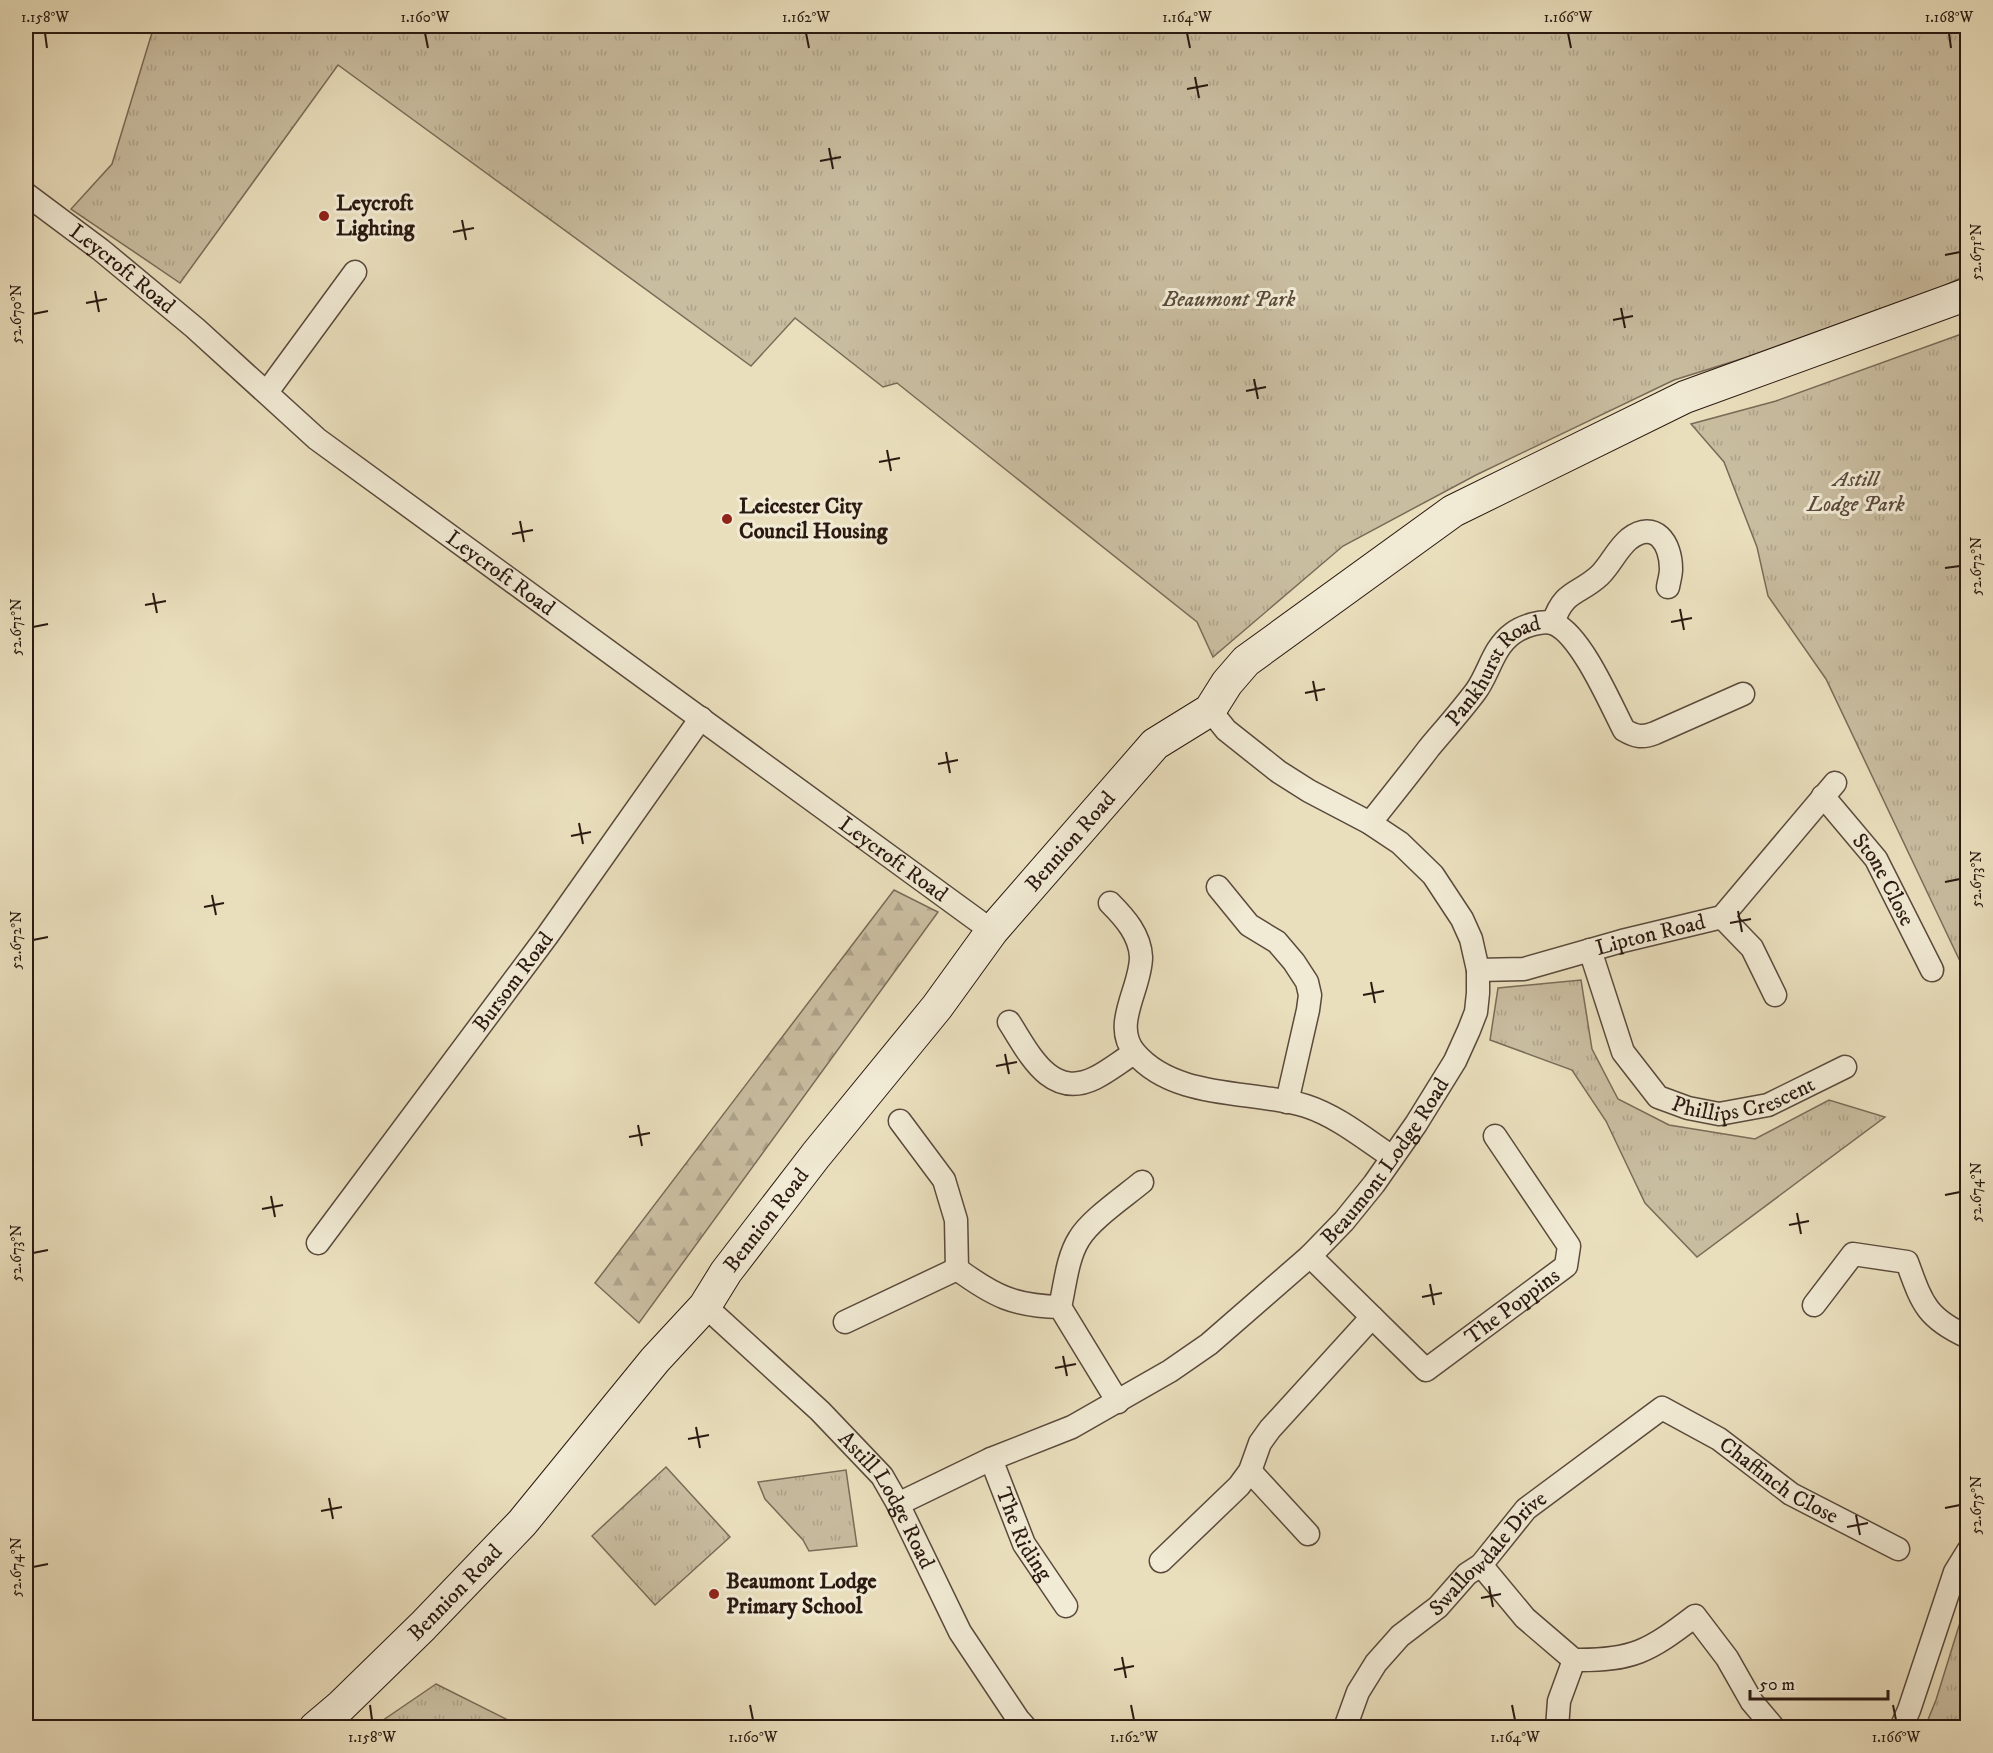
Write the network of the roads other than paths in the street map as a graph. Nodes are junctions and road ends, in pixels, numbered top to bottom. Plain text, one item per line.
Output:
1 (26, 194) edge
2 (355, 272) dead end
3 (1968, 294) edge
4 (267, 392) junction
5 (1668, 587) dead end
6 (1553, 623) junction
7 (1743, 694) dead end
8 (1210, 710) junction
9 (701, 718) junction
10 (1829, 789) joint
11 (1370, 823) junction
12 (1218, 887) dead end
13 (1110, 903) dead end
14 (1722, 917) junction
15 (992, 931) junction
16 (1590, 950) junction
17 (1478, 970) junction
18 (1932, 970) dead end
19 (1775, 996) dead end
20 (1009, 1022) dead end
21 (1134, 1053) junction
22 (1845, 1066) dead end
23 (1287, 1102) junction
24 (900, 1121) dead end
25 (1495, 1136) dead end
26 (1392, 1157) junction
27 (1142, 1182) dead end
28 (318, 1243) dead end
29 (1310, 1256) junction
30 (957, 1269) junction
31 (1814, 1305) dead end
32 (705, 1306) junction
33 (1060, 1307) junction
34 (1372, 1317) junction
35 (845, 1322) dead end
36 (1968, 1337) edge
37 (1118, 1402) junction
38 (1662, 1408) joint
39 (991, 1459) junction
40 (1250, 1471) junction
41 (898, 1504) junction
42 (1308, 1534) dead end
43 (1898, 1549) dead end
44 (1968, 1551) edge
45 (1161, 1561) dead end
46 (1481, 1565) junction
47 (1066, 1606) dead end
48 (1574, 1660) junction
49 (315, 1728) edge
50 (1026, 1728) edge
51 (1345, 1728) edge
52 (1557, 1728) edge
53 (1774, 1728) edge
54 (1901, 1728) edge

1 - 4 street, Leycroft Road
2 - 4 street
3 - 8 street
4 - 9 street, Leycroft Road
5 - 6 street
6 - 7 street, Pankhurst Road
6 - 11 street, Pankhurst Road
8 - 11 street, Beaumont Lodge Road
8 - 15 street, Bennion Road
9 - 15 street, Leycroft Road
9 - 28 street, Bursom Road
10 - 14 street, Lipton Road
10 - 18 street, Stone Close
11 - 17 street, Beaumont Lodge Road
12 - 23 street
13 - 21 street
14 - 16 street, Lipton Road
14 - 19 street
15 - 32 street, Bennion Road
16 - 17 street, Lipton Road
16 - 22 street, Phillips Crescent
17 - 26 street, Beaumont Lodge Road
20 - 21 street
21 - 23 street
23 - 26 street
24 - 30 street
25 - 34 street, The Poppins
26 - 29 street, Beaumont Lodge Road
27 - 33 street
29 - 34 street, The Poppins
29 - 37 street, Beaumont Lodge Road
30 - 33 street
30 - 35 street
31 - 36 street
32 - 41 street, Astill Lodge Road
32 - 49 street, Bennion Road
33 - 37 street
34 - 40 street
37 - 39 street, Beaumont Lodge Road
38 - 43 street, Chaffinch Close
38 - 46 street, Swallowdale Drive
39 - 41 street, Beaumont Lodge Road
39 - 47 street, The Riding
40 - 42 street
40 - 45 street
41 - 50 street, Astill Lodge Road
44 - 54 street
46 - 48 street
46 - 51 street, Swallowdale Drive
48 - 52 street
48 - 53 street

